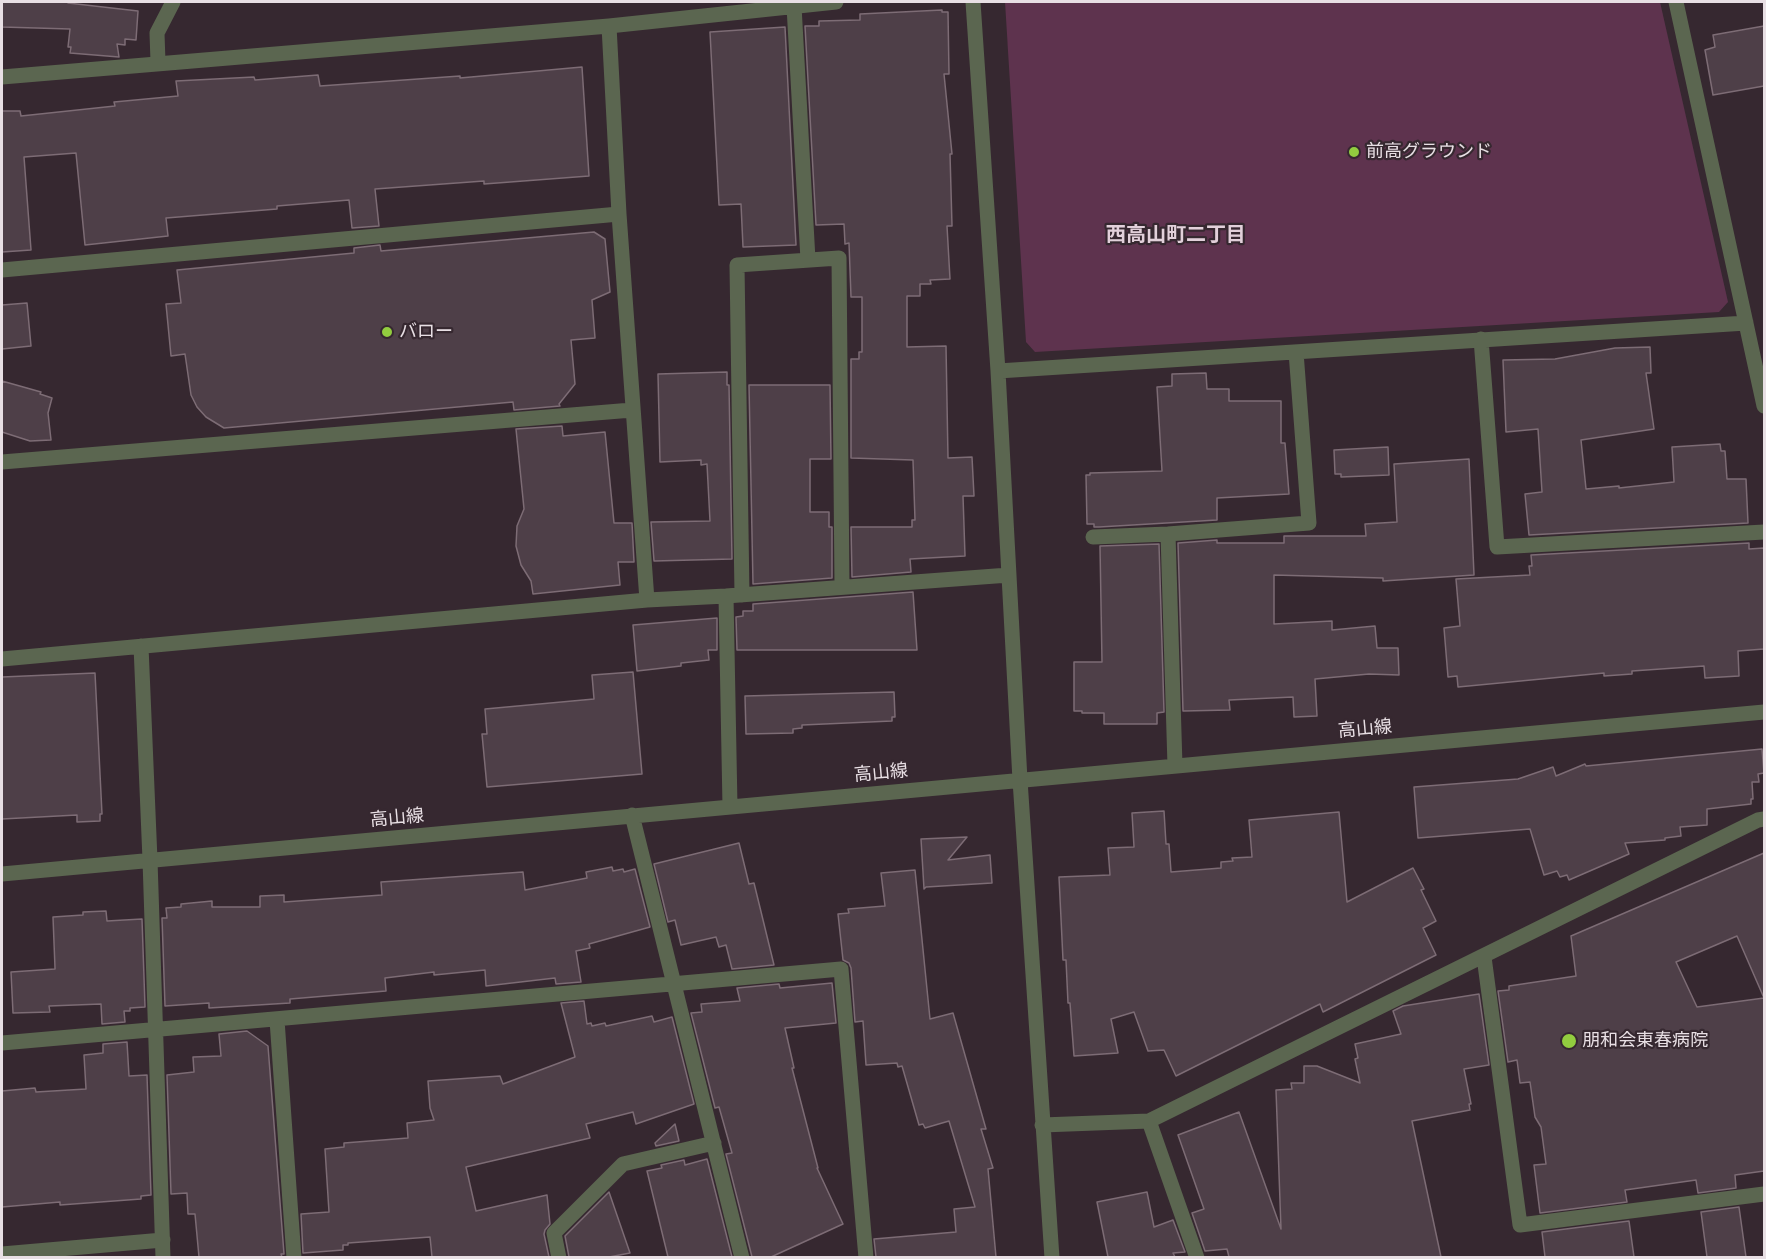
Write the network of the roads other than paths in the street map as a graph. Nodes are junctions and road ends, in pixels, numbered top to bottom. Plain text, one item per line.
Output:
1 (173, 2) edge
2 (836, 2) edge
3 (973, 2) edge
4 (1676, 2) edge
5 (748, 6) edge
6 (794, 6) junction
7 (609, 26) junction
8 (158, 62) junction
9 (2, 77) edge
10 (619, 214) junction
11 (808, 260) junction
12 (2, 270) edge
13 (1746, 323) junction
14 (1481, 339) junction
15 (1296, 351) junction
16 (998, 371) junction
17 (1764, 406) edge
18 (632, 410) junction
19 (2, 462) edge
20 (1764, 532) edge
21 (1168, 534) junction
22 (1094, 537) dead end
23 (1010, 575) junction
24 (842, 586) junction
25 (734, 596) junction
26 (647, 600) junction
27 (141, 646) junction
28 (2, 658) edge
29 (1764, 712) edge
30 (1175, 766) junction
31 (1020, 780) junction
32 (730, 807) junction
33 (632, 815) junction
34 (1764, 819) edge
35 (150, 860) junction
36 (2, 874) edge
37 (1484, 957) junction
38 (674, 984) junction
39 (277, 1020) junction
40 (156, 1030) junction
41 (2, 1044) edge
42 (1149, 1120) junction
43 (1042, 1125) junction
44 (714, 1143) junction
45 (1764, 1194) edge
46 (163, 1240) junction
47 (2, 1254) edge
48 (164, 1257) edge
49 (294, 1257) edge
50 (560, 1257) edge
51 (742, 1257) edge
52 (866, 1257) edge
53 (1052, 1257) edge
54 (1197, 1257) edge

1 - 8 street
2 - 6 street
3 - 16 street
4 - 13 street
5 - 6 street
5 - 7 street
6 - 11 street
7 - 8 street
7 - 10 street
8 - 9 street
10 - 12 street
10 - 18 street
11 - 24 street
11 - 25 street
13 - 14 street
13 - 17 street
14 - 15 street
14 - 20 street
15 - 16 street
15 - 21 street
16 - 23 street
18 - 19 street
18 - 26 street
21 - 22 street
21 - 30 street
23 - 24 street
23 - 31 street
24 - 25 street
25 - 26 street
25 - 32 street
26 - 27 street
27 - 28 street
27 - 35 street
29 - 30 street, 高山線
30 - 31 street, 高山線
31 - 32 street, 高山線
31 - 43 street
32 - 33 street, 高山線
33 - 35 street, 高山線
33 - 38 street
34 - 37 street
35 - 36 street, 高山線
35 - 40 street
37 - 42 street
37 - 45 street
38 - 39 street
38 - 44 street
38 - 52 street
39 - 40 street
39 - 49 street
40 - 41 street
40 - 46 street
42 - 43 street
42 - 54 street
43 - 53 street
44 - 50 street
44 - 51 street
46 - 47 street
46 - 48 street

